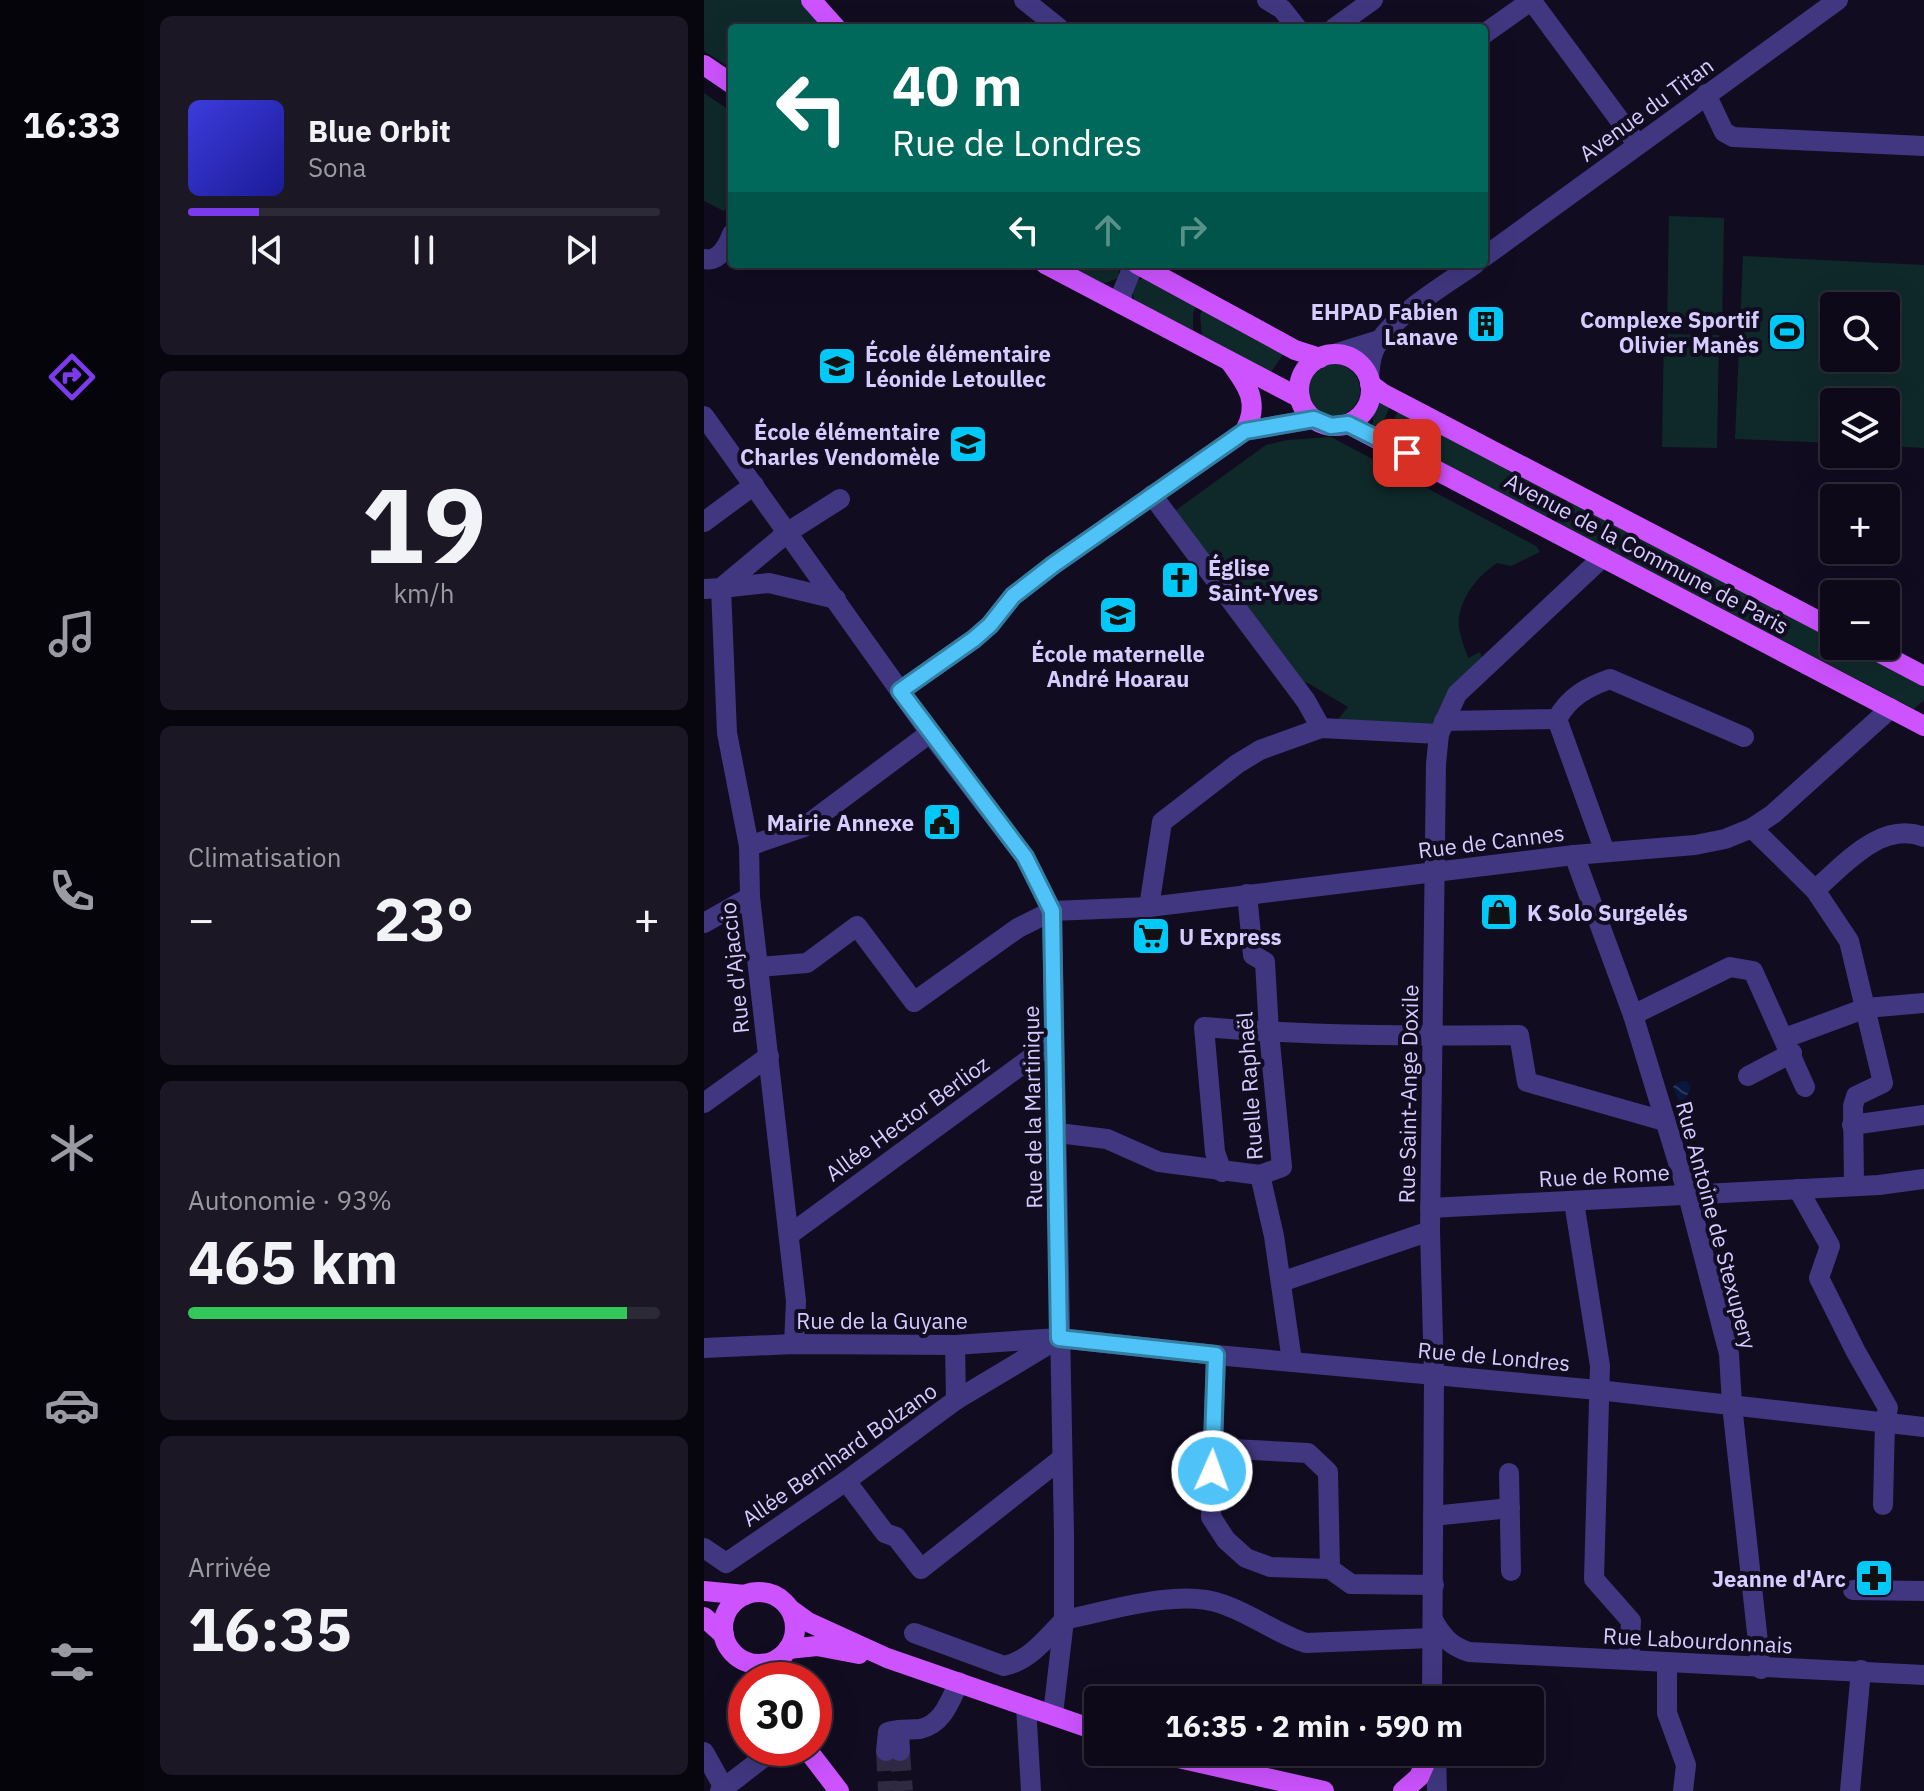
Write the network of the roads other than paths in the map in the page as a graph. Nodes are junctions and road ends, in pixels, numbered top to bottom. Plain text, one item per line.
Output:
1 (811, 0) edge
2 (1024, 0) edge
3 (1373, 0) edge
4 (1532, 0) edge
5 (1838, 0) edge
6 (1279, 3) edge
7 (832, 24) edge
8 (1054, 24) edge
9 (1272, 24) edge
10 (1294, 24) edge
11 (1340, 24) edge
12 (1488, 31) edge
13 (704, 65) edge
14 (728, 81) edge
15 (1706, 94) junction
16 (1638, 145) junction
17 (1924, 146) edge
18 (728, 244) edge
19 (1488, 254) edge
20 (704, 259) edge
21 (1053, 268) edge
22 (1133, 268) edge
23 (1142, 268) edge
24 (1470, 268) edge
25 (1121, 304) junction
26 (1379, 340) junction
27 (1327, 356) junction
28 (1229, 360) junction
29 (1370, 381) junction
30 (1306, 408) junction
31 (704, 416) edge
32 (1348, 424) junction
33 (1245, 431) junction
34 (754, 485) junction
35 (1152, 495) junction
36 (840, 499) dead end
37 (704, 522) edge
38 (788, 532) junction
39 (1603, 557) junction
40 (712, 588) edge
41 (836, 599) junction
42 (1820, 622) edge
43 (1894, 660) edge
44 (1924, 676) edge
45 (900, 691) junction
46 (1891, 708) junction
47 (1557, 719) junction
48 (1924, 726) edge
49 (1442, 727) junction
50 (1321, 728) junction
51 (930, 733) junction
52 (1744, 737) dead end
53 (1752, 828) junction
54 (1924, 837) edge
55 (749, 846) junction
56 (1605, 852) junction
57 (1574, 855) junction
58 (1435, 872) junction
59 (1815, 890) junction
60 (1247, 894) junction
61 (750, 897) junction
62 (1149, 907) junction
63 (1052, 911) junction
64 (704, 923) edge
65 (758, 967) junction
66 (1924, 1003) edge
67 (1866, 1008) junction
68 (1633, 1015) junction
69 (1269, 1032) junction
70 (1433, 1036) junction
71 (1054, 1041) junction
72 (1788, 1046) junction
73 (769, 1056) junction
74 (1748, 1076) dead end
75 (1805, 1087) dead end
76 (704, 1103) edge
77 (1924, 1115) edge
78 (1664, 1121) junction
79 (1852, 1125) junction
80 (1058, 1133) junction
81 (1222, 1172) junction
82 (1260, 1175) junction
83 (1924, 1179) edge
84 (1854, 1184) junction
85 (1798, 1189) junction
86 (1688, 1195) junction
87 (1574, 1202) junction
88 (1430, 1208) junction
89 (1430, 1231) junction
90 (789, 1235) junction
91 (1281, 1282) junction
92 (1059, 1338) junction
93 (794, 1344) junction
94 (955, 1345) junction
95 (704, 1348) edge
96 (1216, 1355) junction
97 (1292, 1361) junction
98 (1434, 1375) junction
99 (1598, 1390) junction
100 (956, 1400) junction
101 (1732, 1405) junction
102 (1885, 1422) junction
103 (1924, 1427) edge
104 (1213, 1448) junction
105 (1061, 1459) junction
106 (1509, 1473) dead end
107 (846, 1481) junction
108 (1883, 1505) dead end
109 (1510, 1508) junction
110 (1433, 1516) junction
111 (704, 1548) edge
112 (1330, 1569) junction
113 (1511, 1571) dead end
114 (1434, 1585) junction
115 (1853, 1590) dead end
116 (704, 1591) edge
117 (1924, 1591) edge
118 (745, 1595) junction
119 (790, 1609) junction
120 (704, 1617) edge
121 (1064, 1620) junction
122 (1432, 1629) junction
123 (914, 1633) dead end
124 (724, 1635) junction
125 (785, 1652) junction
126 (1469, 1652) junction
127 (887, 1658) junction
128 (1629, 1660) junction
129 (743, 1662) edge
130 (766, 1662) edge
131 (782, 1662) edge
132 (1667, 1663) junction
133 (1761, 1669) junction
134 (1861, 1670) junction
135 (1924, 1675) edge
136 (959, 1682) junction
137 (1432, 1686) edge
138 (1435, 1686) edge
139 (1026, 1706) junction
140 (1053, 1714) junction
141 (1084, 1726) edge
142 (895, 1744) dead end
143 (704, 1752) edge
144 (753, 1766) edge
145 (820, 1766) edge
146 (1214, 1766) edge
147 (1425, 1766) edge
148 (1434, 1766) edge
149 (722, 1790) edge
150 (839, 1791) edge
151 (1031, 1791) edge
152 (1324, 1791) edge
153 (1403, 1791) edge
154 (1437, 1791) edge
155 (1683, 1791) edge
156 (1850, 1791) edge

1 - 7 main road
2 - 8 street
3 - 11 street
4 - 12 street
4 - 16 street
5 - 15 street, Avenue du Titan
6 - 9 street
6 - 10 street
13 - 14 main road
15 - 16 street, Avenue du Titan
15 - 17 street
16 - 19 street, Avenue du Titan
18 - 20 street
21 - 25 main road
22 - 25 street
23 - 27 main road
24 - 26 street
25 - 28 main road
26 - 27 street
26 - 29 street
27 - 29 main road
27 - 30 main road
28 - 30 main road
28 - 33 main road
29 - 32 main road
29 - 42 main road, Avenue de la Commune de Paris
30 - 32 main road
30 - 33 street
31 - 34 street, Rue de la Martinique
32 - 39 main road, Avenue de la Commune de Paris
33 - 35 street
34 - 37 street
34 - 38 street, Rue de la Martinique
35 - 45 street
35 - 50 street
36 - 38 street
38 - 40 street
38 - 41 street, Rue de la Martinique
39 - 46 main road, Avenue de la Commune de Paris
39 - 49 street, Rue Saint-Ange Doxile
40 - 41 street
40 - 55 street, Rue d'Ajaccio
41 - 45 street, Rue de la Martinique
43 - 44 main road
45 - 51 street, Rue de la Martinique
46 - 48 main road, Avenue de la Commune de Paris
46 - 53 street, Rue de Cannes
47 - 49 street
47 - 52 street
47 - 56 street
49 - 50 street
49 - 58 street, Rue Saint-Ange Doxile
50 - 62 street
51 - 55 street
51 - 63 street, Rue de la Martinique
53 - 56 street, Rue de Cannes
53 - 59 street
54 - 59 street
55 - 61 street, Rue d'Ajaccio
56 - 57 street, Rue de Cannes
57 - 58 street, Rue de Cannes
57 - 68 street, Rue Antoine de Stexupery
58 - 60 street, Rue de Cannes
58 - 70 street, Rue Saint-Ange Doxile
59 - 67 street
60 - 62 street, Rue de Cannes
60 - 69 street, Ruelle Raphaël
61 - 64 street
61 - 65 street, Rue d'Ajaccio
62 - 63 street, Rue de Cannes
63 - 65 street
63 - 71 street, Rue de la Martinique
65 - 73 street, Rue d'Ajaccio
66 - 67 street
67 - 72 street
67 - 79 street
68 - 72 street
68 - 78 street, Rue Antoine de Stexupery
69 - 70 street
69 - 81 street
69 - 82 street, Ruelle Raphaël
70 - 78 street
70 - 88 street, Rue Saint-Ange Doxile
71 - 80 street, Rue de la Martinique
71 - 90 street, Allée Hector Berlioz
72 - 74 street
72 - 75 street
73 - 76 street
73 - 90 street, Rue d'Ajaccio
77 - 79 street
78 - 86 street, Rue Antoine de Stexupery
79 - 84 street
80 - 81 street
80 - 92 street, Rue de la Martinique
81 - 82 street
82 - 91 street, Ruelle Raphaël
83 - 84 street, Rue de Rome
84 - 85 street, Rue de Rome
85 - 86 street, Rue de Rome
85 - 102 street
86 - 87 street, Rue de Rome
86 - 101 street, Rue Antoine de Stexupery
87 - 88 street, Rue de Rome
87 - 99 street
88 - 89 street, Rue Saint-Ange Doxile
89 - 91 street
89 - 98 street, Rue Saint-Ange Doxile
90 - 93 street, Rue d'Ajaccio
91 - 97 street, Ruelle Raphaël
92 - 94 street, Rue de la Guyane
92 - 96 street, Rue de Londres
92 - 100 street
92 - 105 street, Rue de la Martinique
93 - 94 street, Rue de la Guyane
93 - 95 street, Rue de la Guyane
94 - 100 street, Allée Bernhard Bolzano
96 - 97 street, Rue de Londres
96 - 104 street
97 - 98 street, Rue de Londres
98 - 99 street, Rue de Londres
98 - 110 street, Rue Saint-Ange Doxile
99 - 101 street, Rue de Londres
99 - 128 street
100 - 107 street, Allée Bernhard Bolzano
101 - 102 street, Rue de Londres
101 - 133 street, Rue Antoine de Stexupery
102 - 103 street, Rue de Londres
102 - 108 street
104 - 112 street
104 - 112 street
105 - 107 street
105 - 121 street, Rue de la Martinique
106 - 109 street
107 - 111 street, Allée Bernhard Bolzano
109 - 110 street
109 - 113 street
110 - 114 street, Rue Saint-Ange Doxile
112 - 114 street
114 - 122 street, Rue Saint-Ange Doxile
115 - 117 street
116 - 118 main road
118 - 119 main road
118 - 124 main road
119 - 125 main road
119 - 127 main road
120 - 124 main road
121 - 122 street
121 - 123 street
121 - 140 street, Rue de la Martinique
122 - 126 street
122 - 137 street, Rue Saint-Ange Doxile
124 - 129 main road
125 - 127 main road
125 - 130 main road
125 - 131 main road
126 - 128 street, Rue Labourdonnais
126 - 138 street
127 - 136 main road
128 - 132 street, Rue Labourdonnais
132 - 133 street, Rue Labourdonnais
132 - 155 street
133 - 134 street, Rue Labourdonnais
134 - 135 street, Rue Labourdonnais
134 - 156 street
136 - 139 main road
136 - 142 street
139 - 140 main road
139 - 151 street
140 - 141 main road
143 - 149 street
144 - 149 street
145 - 150 main road
146 - 152 main road
147 - 153 main road
148 - 154 street

